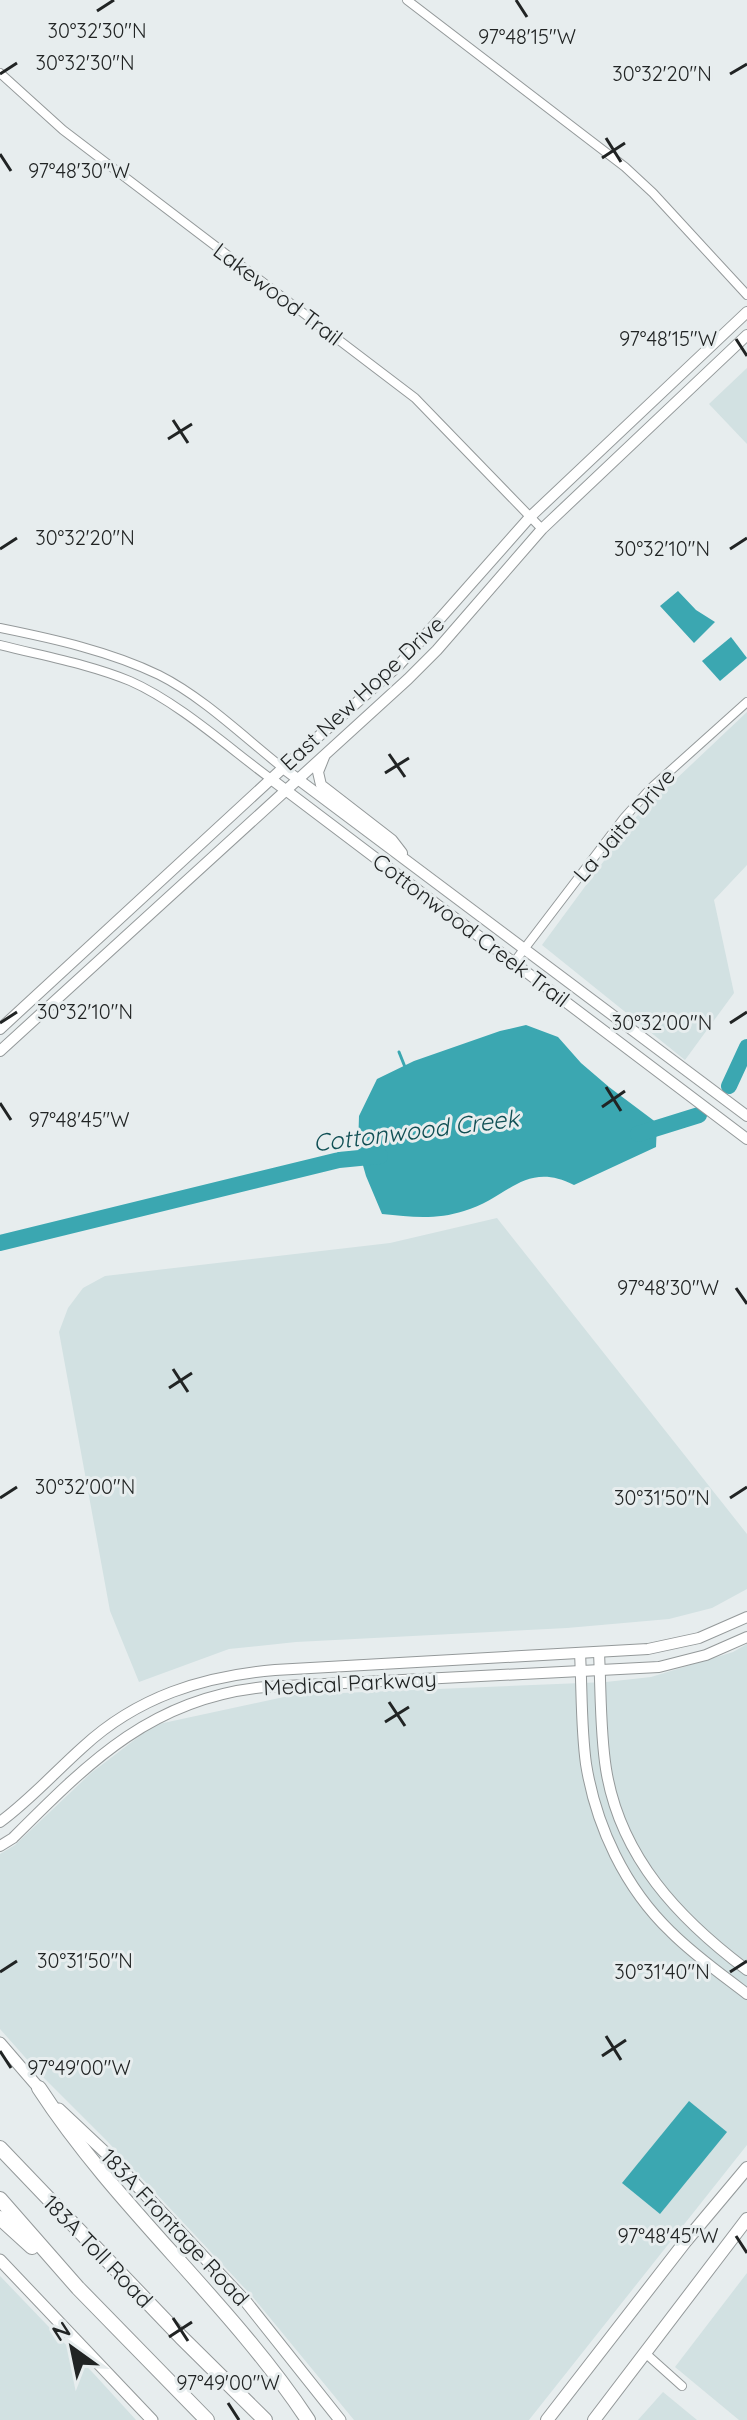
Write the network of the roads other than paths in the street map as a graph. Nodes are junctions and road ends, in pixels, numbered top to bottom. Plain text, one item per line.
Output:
1 (407, 0) edge
2 (0, 73) edge
3 (747, 295) edge
4 (747, 312) edge
5 (747, 335) edge
6 (530, 517) junction
7 (542, 529) junction
8 (0, 628) edge
9 (0, 645) edge
10 (105, 654) junction
11 (100, 670) junction
12 (747, 702) edge
13 (325, 755) junction
14 (283, 768) junction
15 (271, 779) junction
16 (298, 779) junction
17 (285, 791) junction
18 (410, 864) junction
19 (526, 947) junction
20 (76, 959) junction
21 (515, 961) junction
22 (82, 976) junction
23 (0, 1029) edge
24 (0, 1051) edge
25 (747, 1116) edge
26 (747, 1139) edge
27 (747, 1617) edge
28 (747, 1637) edge
29 (580, 1653) junction
30 (599, 1653) junction
31 (316, 1669) junction
32 (600, 1672) junction
33 (581, 1673) junction
34 (315, 1685) junction
35 (83, 1747) junction
36 (94, 1760) junction
37 (0, 1822) edge
38 (0, 1846) edge
39 (658, 1889) junction
40 (642, 1899) junction
41 (747, 1970) edge
42 (747, 1994) edge
43 (0, 2043) edge
44 (39, 2088) junction
45 (0, 2148) edge
46 (747, 2168) edge
47 (0, 2199) edge
48 (0, 2218) edge
49 (747, 2219) edge
50 (0, 2260) edge
51 (78, 2288) junction
52 (644, 2352) junction
53 (682, 2386) dead end
54 (152, 2420) edge
55 (207, 2420) edge
56 (265, 2420) edge
57 (308, 2420) edge
58 (340, 2420) edge
59 (547, 2420) edge
60 (594, 2420) edge

1 - 3 street
2 - 6 street, Lakewood Trail
4 - 6 street, East New Hope Drive
5 - 7 street, East New Hope Drive
6 - 7 street, Lakewood Trail
6 - 14 street, East New Hope Drive
7 - 13 street, East New Hope Drive
8 - 10 street
9 - 11 street
10 - 11 street
10 - 14 street
11 - 15 street
12 - 19 street, La Jaita Drive
13 - 16 street, East New Hope Drive
13 - 18 street
14 - 15 street, East New Hope Drive
14 - 16 street, Cottonwood Creek Trail
15 - 17 street, Cottonwood Creek Trail
15 - 20 street, East New Hope Drive
16 - 17 street, East New Hope Drive
16 - 18 street, Cottonwood Creek Trail
17 - 21 street, Cottonwood Creek Trail
17 - 22 street, East New Hope Drive
18 - 19 street, Cottonwood Creek Trail
19 - 21 street, La Jaita Drive
19 - 25 street, Cottonwood Creek Trail
20 - 22 street
20 - 23 street, East New Hope Drive
21 - 26 street, Cottonwood Creek Trail
22 - 24 street, East New Hope Drive
27 - 30 street, Medical Parkway
28 - 32 street, Medical Parkway
29 - 30 street, Medical Parkway
29 - 31 street, Medical Parkway
29 - 33 street
30 - 32 street
31 - 34 street
31 - 35 street, Medical Parkway
32 - 33 street, Medical Parkway
32 - 39 street
33 - 34 street, Medical Parkway
33 - 40 street
34 - 36 street, Medical Parkway
35 - 36 street
35 - 37 street, Medical Parkway
36 - 38 street, Medical Parkway
39 - 40 street
39 - 41 street
40 - 42 street
43 - 44 main road, 183A Frontage Road
44 - 57 highway
44 - 58 main road, 183A Frontage Road
45 - 56 highway, 183A Toll Road
46 - 59 main road
47 - 51 highway, 183A Toll Road
48 - 51 highway
49 - 52 main road
50 - 54 main road
51 - 55 highway, 183A Toll Road
52 - 53 street
52 - 60 main road

